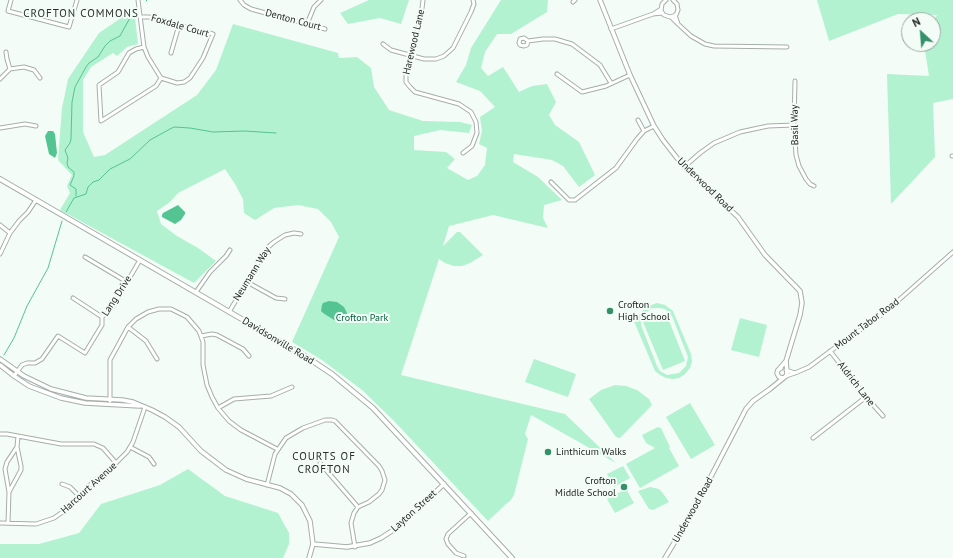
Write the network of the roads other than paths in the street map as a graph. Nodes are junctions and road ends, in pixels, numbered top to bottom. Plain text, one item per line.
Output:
1 (11, 0) edge
2 (77, 0) edge
3 (138, 0) edge
4 (240, 0) edge
5 (321, 0) edge
6 (423, 0) edge
7 (473, 0) edge
8 (600, 0) edge
9 (665, 0) edge
10 (673, 0) edge
11 (661, 9) junction
12 (662, 13) junction
13 (653, 14) junction
14 (675, 15) junction
15 (140, 17) junction
16 (671, 17) junction
17 (307, 24) junction
18 (678, 24) junction
19 (179, 25) junction
20 (325, 29) dead end
21 (611, 29) junction
22 (528, 41) dead end
23 (383, 44) dead end
24 (144, 47) junction
25 (787, 47) dead end
26 (6, 52) dead end
27 (172, 53) dead end
28 (410, 56) junction
29 (10, 69) junction
30 (557, 74) dead end
31 (630, 75) junction
32 (40, 78) dead end
33 (161, 78) junction
34 (0, 79) edge
35 (795, 81) dead end
36 (611, 84) junction
37 (638, 120) dead end
38 (794, 125) junction
39 (36, 126) dead end
40 (654, 126) junction
41 (0, 128) edge
42 (644, 131) junction
43 (463, 153) dead end
44 (684, 167) junction
45 (0, 179) edge
46 (550, 182) dead end
47 (814, 186) dead end
48 (36, 200) junction
49 (0, 225) edge
50 (10, 233) junction
51 (301, 234) dead end
52 (230, 250) dead end
53 (953, 252) edge
54 (0, 254) edge
55 (85, 257) dead end
56 (140, 260) junction
57 (127, 282) junction
58 (247, 282) junction
59 (196, 292) junction
60 (73, 298) dead end
61 (285, 299) dead end
62 (229, 312) junction
63 (102, 317) junction
64 (128, 327) junction
65 (201, 336) junction
66 (830, 351) junction
67 (249, 356) dead end
68 (0, 359) edge
69 (157, 359) dead end
70 (786, 361) junction
71 (0, 365) edge
72 (780, 368) junction
73 (786, 370) junction
74 (16, 371) junction
75 (795, 373) junction
76 (777, 375) junction
77 (14, 376) junction
78 (784, 377) junction
79 (774, 386) junction
80 (292, 387) dead end
81 (866, 397) junction
82 (110, 398) junction
83 (110, 405) junction
84 (145, 407) junction
85 (218, 408) junction
86 (883, 416) dead end
87 (0, 434) edge
88 (18, 436) junction
89 (813, 438) dead end
90 (17, 447) junction
91 (130, 447) junction
92 (277, 449) junction
93 (116, 463) junction
94 (320, 463) dead end
95 (154, 464) dead end
96 (62, 484) dead end
97 (444, 484) junction
98 (268, 485) junction
99 (9, 492) junction
100 (79, 496) junction
101 (358, 507) junction
102 (471, 513) junction
103 (0, 523) edge
104 (8, 523) junction
105 (313, 544) junction
106 (355, 547) junction
107 (464, 556) dead end
108 (309, 558) edge
109 (512, 558) edge
110 (665, 558) edge

1 - 2 street
3 - 15 street
4 - 17 street, Denton Court
5 - 17 street
6 - 28 street, Harewood Lane
7 - 28 street
8 - 21 street, Underwood Road
9 - 11 street
10 - 14 street
11 - 12 street
11 - 13 street
12 - 13 street
12 - 16 street
13 - 21 street
14 - 16 street
14 - 18 street
15 - 19 street, Foxdale Court
15 - 24 street
16 - 18 street
17 - 20 street, Denton Court
18 - 25 street
19 - 27 street
19 - 33 street, Foxdale Court
21 - 31 street, Underwood Road
22 - 36 street
23 - 28 street
24 - 33 street
24 - 33 street
26 - 29 street
28 - 43 street, Harewood Lane
29 - 32 street
29 - 34 street
30 - 36 street
31 - 36 street
31 - 40 street, Underwood Road
35 - 38 street, Basil Way
37 - 42 street
38 - 44 street
38 - 47 street, Basil Way
39 - 41 street
40 - 42 street
40 - 44 street, Underwood Road
42 - 46 street
44 - 70 street, Underwood Road
45 - 48 main road, Davidsonville Road
48 - 50 street
48 - 56 main road, Davidsonville Road
49 - 50 street
50 - 54 street
51 - 58 street, Neumann Way
52 - 59 street
53 - 66 street, Mount Tabor Road
55 - 57 street
56 - 57 street, Lang Drive
56 - 59 main road, Davidsonville Road
57 - 63 street, Lang Drive
58 - 61 street
58 - 62 street, Neumann Way
59 - 62 main road, Davidsonville Road
60 - 63 street
62 - 97 main road, Davidsonville Road
63 - 74 street, Lang Drive
64 - 65 street
64 - 69 street
64 - 82 street
65 - 67 street
65 - 85 street
66 - 75 street, Mount Tabor Road
66 - 81 street, Aldrich Lane
68 - 74 street
70 - 72 street, Underwood Road
70 - 73 street, Underwood Road
71 - 77 street
72 - 73 street
72 - 76 street
73 - 75 street
73 - 78 street
74 - 77 street
74 - 82 street
75 - 78 street, Mount Tabor Road
76 - 78 street
76 - 79 street
77 - 83 street
78 - 79 street, Underwood Road
79 - 110 street, Underwood Road
80 - 85 street
81 - 86 street, Aldrich Lane
81 - 89 street
82 - 83 street
82 - 84 street
83 - 84 street
84 - 91 street, Harcourt Avenue
84 - 98 street
85 - 92 street
87 - 88 street
88 - 90 street
88 - 93 street
90 - 99 street
90 - 99 street
91 - 93 street, Harcourt Avenue
91 - 95 street
92 - 98 street
92 - 101 street
93 - 100 street, Harcourt Avenue
94 - 101 street
96 - 100 street
97 - 102 main road, Davidsonville Road
97 - 106 street, Layton Street
98 - 105 street
99 - 104 street
100 - 104 street, Harcourt Avenue
101 - 106 street
102 - 107 street
102 - 109 main road, Davidsonville Road
103 - 104 street, Harcourt Avenue
105 - 106 street, Layton Street
105 - 108 street

